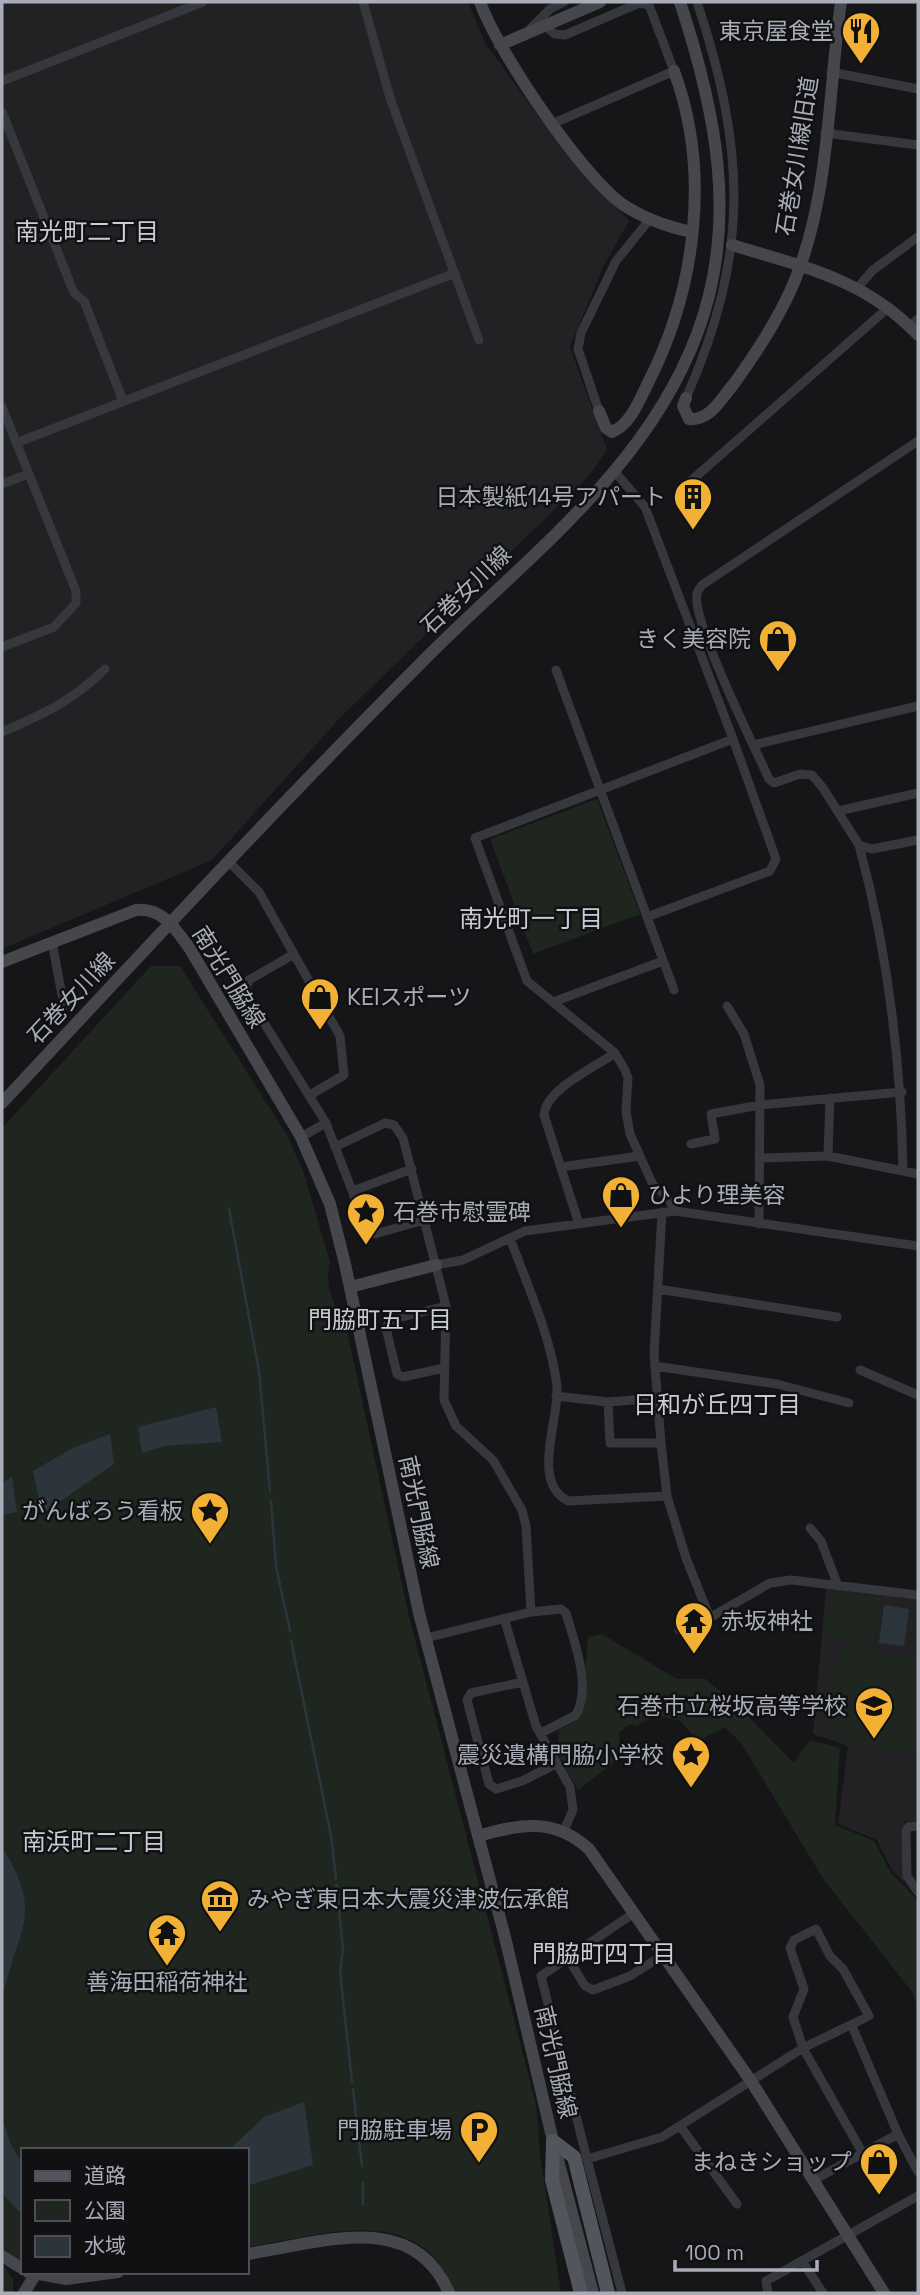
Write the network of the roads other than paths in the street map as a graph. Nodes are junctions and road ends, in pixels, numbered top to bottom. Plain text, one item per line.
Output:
1 (203, 2) edge
2 (363, 2) edge
3 (481, 2) edge
4 (564, 2) edge
5 (600, 2) edge
6 (680, 2) edge
7 (697, 2) edge
8 (841, 2) edge
9 (545, 26) junction
10 (523, 36) junction
11 (500, 46) junction
12 (674, 71) junction
13 (831, 72) junction
14 (2, 81) edge
15 (918, 89) edge
16 (2, 112) edge
17 (554, 123) junction
18 (825, 133) junction
19 (918, 145) edge
20 (650, 219) junction
21 (692, 232) junction
22 (918, 237) edge
23 (732, 245) junction
24 (800, 265) junction
25 (455, 273) junction
26 (858, 287) junction
27 (889, 307) junction
28 (915, 327) edge
29 (479, 340) dead end
30 (685, 398) joint
31 (123, 401) junction
32 (2, 407) edge
33 (599, 411) joint
34 (918, 441) edge
35 (16, 443) junction
36 (615, 472) junction
37 (28, 474) junction
38 (2, 484) edge
39 (684, 487) dead end
40 (700, 617) junction
41 (689, 620) junction
42 (2, 648) edge
43 (105, 669) dead end
44 (556, 670) dead end
45 (918, 706) edge
46 (2, 732) edge
47 (733, 739) junction
48 (754, 745) junction
49 (600, 789) junction
50 (918, 793) edge
51 (838, 811) junction
52 (918, 840) edge
53 (859, 845) junction
54 (229, 862) junction
55 (647, 917) junction
56 (170, 922) junction
57 (52, 942) junction
58 (294, 954) junction
59 (2, 961) edge
60 (663, 961) junction
61 (674, 990) dead end
62 (553, 1002) junction
63 (64, 1006) dead end
64 (727, 1006) dead end
65 (615, 1053) junction
66 (902, 1092) junction
67 (310, 1095) junction
68 (830, 1098) junction
69 (2, 1103) edge
70 (760, 1105) junction
71 (326, 1123) junction
72 (301, 1137) junction
73 (691, 1144) dead end
74 (337, 1146) junction
75 (640, 1156) junction
76 (828, 1156) junction
77 (759, 1158) junction
78 (561, 1167) junction
79 (412, 1169) junction
80 (903, 1171) junction
81 (918, 1174) edge
82 (355, 1190) junction
83 (675, 1211) junction
84 (662, 1212) junction
85 (424, 1220) junction
86 (579, 1224) junction
87 (759, 1224) junction
88 (510, 1238) junction
89 (918, 1246) edge
90 (436, 1265) junction
91 (350, 1287) junction
92 (658, 1289) junction
93 (446, 1306) junction
94 (837, 1317) dead end
95 (655, 1366) junction
96 (444, 1368) junction
97 (860, 1370) dead end
98 (918, 1395) edge
99 (556, 1396) junction
100 (657, 1398) junction
101 (608, 1402) junction
102 (849, 1403) dead end
103 (661, 1443) junction
104 (667, 1496) junction
105 (810, 1528) dead end
106 (838, 1586) junction
107 (918, 1595) edge
108 (531, 1612) junction
109 (504, 1618) junction
110 (710, 1618) junction
111 (680, 1630) dead end
112 (426, 1638) junction
113 (523, 1682) junction
114 (541, 1733) junction
115 (556, 1764) junction
116 (918, 1826) edge
117 (564, 1830) junction
118 (478, 1836) junction
119 (918, 1892) edge
120 (634, 1913) junction
121 (663, 1955) junction
122 (567, 1957) junction
123 (852, 2026) junction
124 (803, 2048) junction
125 (751, 2081) junction
126 (680, 2126) junction
127 (898, 2134) junction
128 (553, 2141) junction
129 (862, 2152) junction
130 (587, 2159) junction
131 (918, 2172) edge
132 (812, 2181) junction
133 (918, 2196) edge
134 (737, 2204) dead end
135 (846, 2236) junction
136 (248, 2253) edge
137 (2, 2256) edge
138 (802, 2261) junction
139 (21, 2268) edge
140 (32, 2274) edge
141 (103, 2274) edge
142 (24, 2293) edge
143 (449, 2293) edge
144 (581, 2293) edge
145 (593, 2293) edge
146 (608, 2293) edge
147 (621, 2293) edge
148 (768, 2293) edge
149 (823, 2293) edge
150 (884, 2293) edge

1 - 14 street
2 - 25 street
3 - 11 street
4 - 10 street
5 - 9 street
6 - 36 street, 石巻女川線
7 - 23 street
8 - 13 street, 石巻女川線旧道
9 - 10 street
9 - 12 street
10 - 11 street
11 - 17 street
12 - 17 street
12 - 21 street
13 - 15 street
13 - 18 street, 石巻女川線旧道
16 - 31 street
17 - 20 street
18 - 19 street
18 - 24 street, 石巻女川線旧道
20 - 21 street
20 - 33 street
21 - 33 street
22 - 26 street
23 - 24 street
23 - 30 street
24 - 26 street
24 - 30 street, 石巻女川線旧道
25 - 29 street
25 - 31 street
26 - 27 street
27 - 28 street
27 - 39 street
31 - 35 street
32 - 35 street
34 - 40 street
35 - 37 street
36 - 41 street
36 - 54 street, 石巻女川線
37 - 38 street
37 - 42 street
40 - 41 street
40 - 48 street
41 - 47 street
43 - 46 street
44 - 49 street
45 - 48 street
47 - 49 street
47 - 55 street
48 - 51 street
49 - 55 street
49 - 62 street
50 - 51 street
51 - 53 street
52 - 53 street
53 - 66 street
54 - 56 street, 石巻女川線
54 - 58 street
55 - 60 street
56 - 57 street
56 - 69 street, 石巻女川線
56 - 72 street, 南光門脇線
57 - 59 street
57 - 63 street
58 - 67 street
58 - 67 street
60 - 61 street
60 - 62 street
62 - 65 street
64 - 70 street
65 - 75 street
65 - 78 street
66 - 68 street
66 - 80 street
67 - 71 street
68 - 70 street
68 - 76 street
70 - 73 street
70 - 77 street
71 - 72 street
71 - 74 street
72 - 91 street, 南光門脇線
74 - 79 street
74 - 82 street
75 - 78 street
75 - 83 street
76 - 77 street
76 - 80 street
77 - 87 street
78 - 86 street
79 - 82 street
79 - 85 street
80 - 81 street
82 - 85 street
83 - 84 street
83 - 87 street
84 - 86 street
84 - 92 street
85 - 90 street
86 - 88 street
87 - 89 street
88 - 90 street
88 - 99 street
90 - 91 street
90 - 93 street
91 - 112 street, 南光門脇線
92 - 94 street
92 - 95 street
93 - 96 street
93 - 96 street
95 - 100 street
95 - 102 street
96 - 108 street
97 - 98 street
99 - 101 street
99 - 104 street
100 - 101 street
100 - 103 street
101 - 103 street
103 - 104 street
104 - 110 street
105 - 106 street
106 - 107 street
106 - 110 street
108 - 109 street
108 - 114 street
109 - 112 street
109 - 113 street
110 - 111 street
112 - 118 street, 南光門脇線
113 - 114 street
113 - 115 street
114 - 115 street
115 - 117 street
116 - 119 street
117 - 118 street
117 - 120 street
118 - 128 street, 南光門脇線
120 - 121 street
120 - 122 street
121 - 122 street
121 - 125 street
122 - 130 street
123 - 124 street
123 - 124 street
123 - 127 street
124 - 125 street
124 - 129 street
125 - 126 street
125 - 132 street
126 - 130 street
126 - 134 street
127 - 129 street
127 - 131 street
128 - 144 main road
128 - 145 street, 南光門脇線
128 - 146 main road
129 - 132 street
130 - 147 street
132 - 135 street
133 - 135 street
135 - 138 street
135 - 150 street
136 - 143 street
137 - 139 street
138 - 148 street
138 - 149 street
140 - 141 street
140 - 142 street

